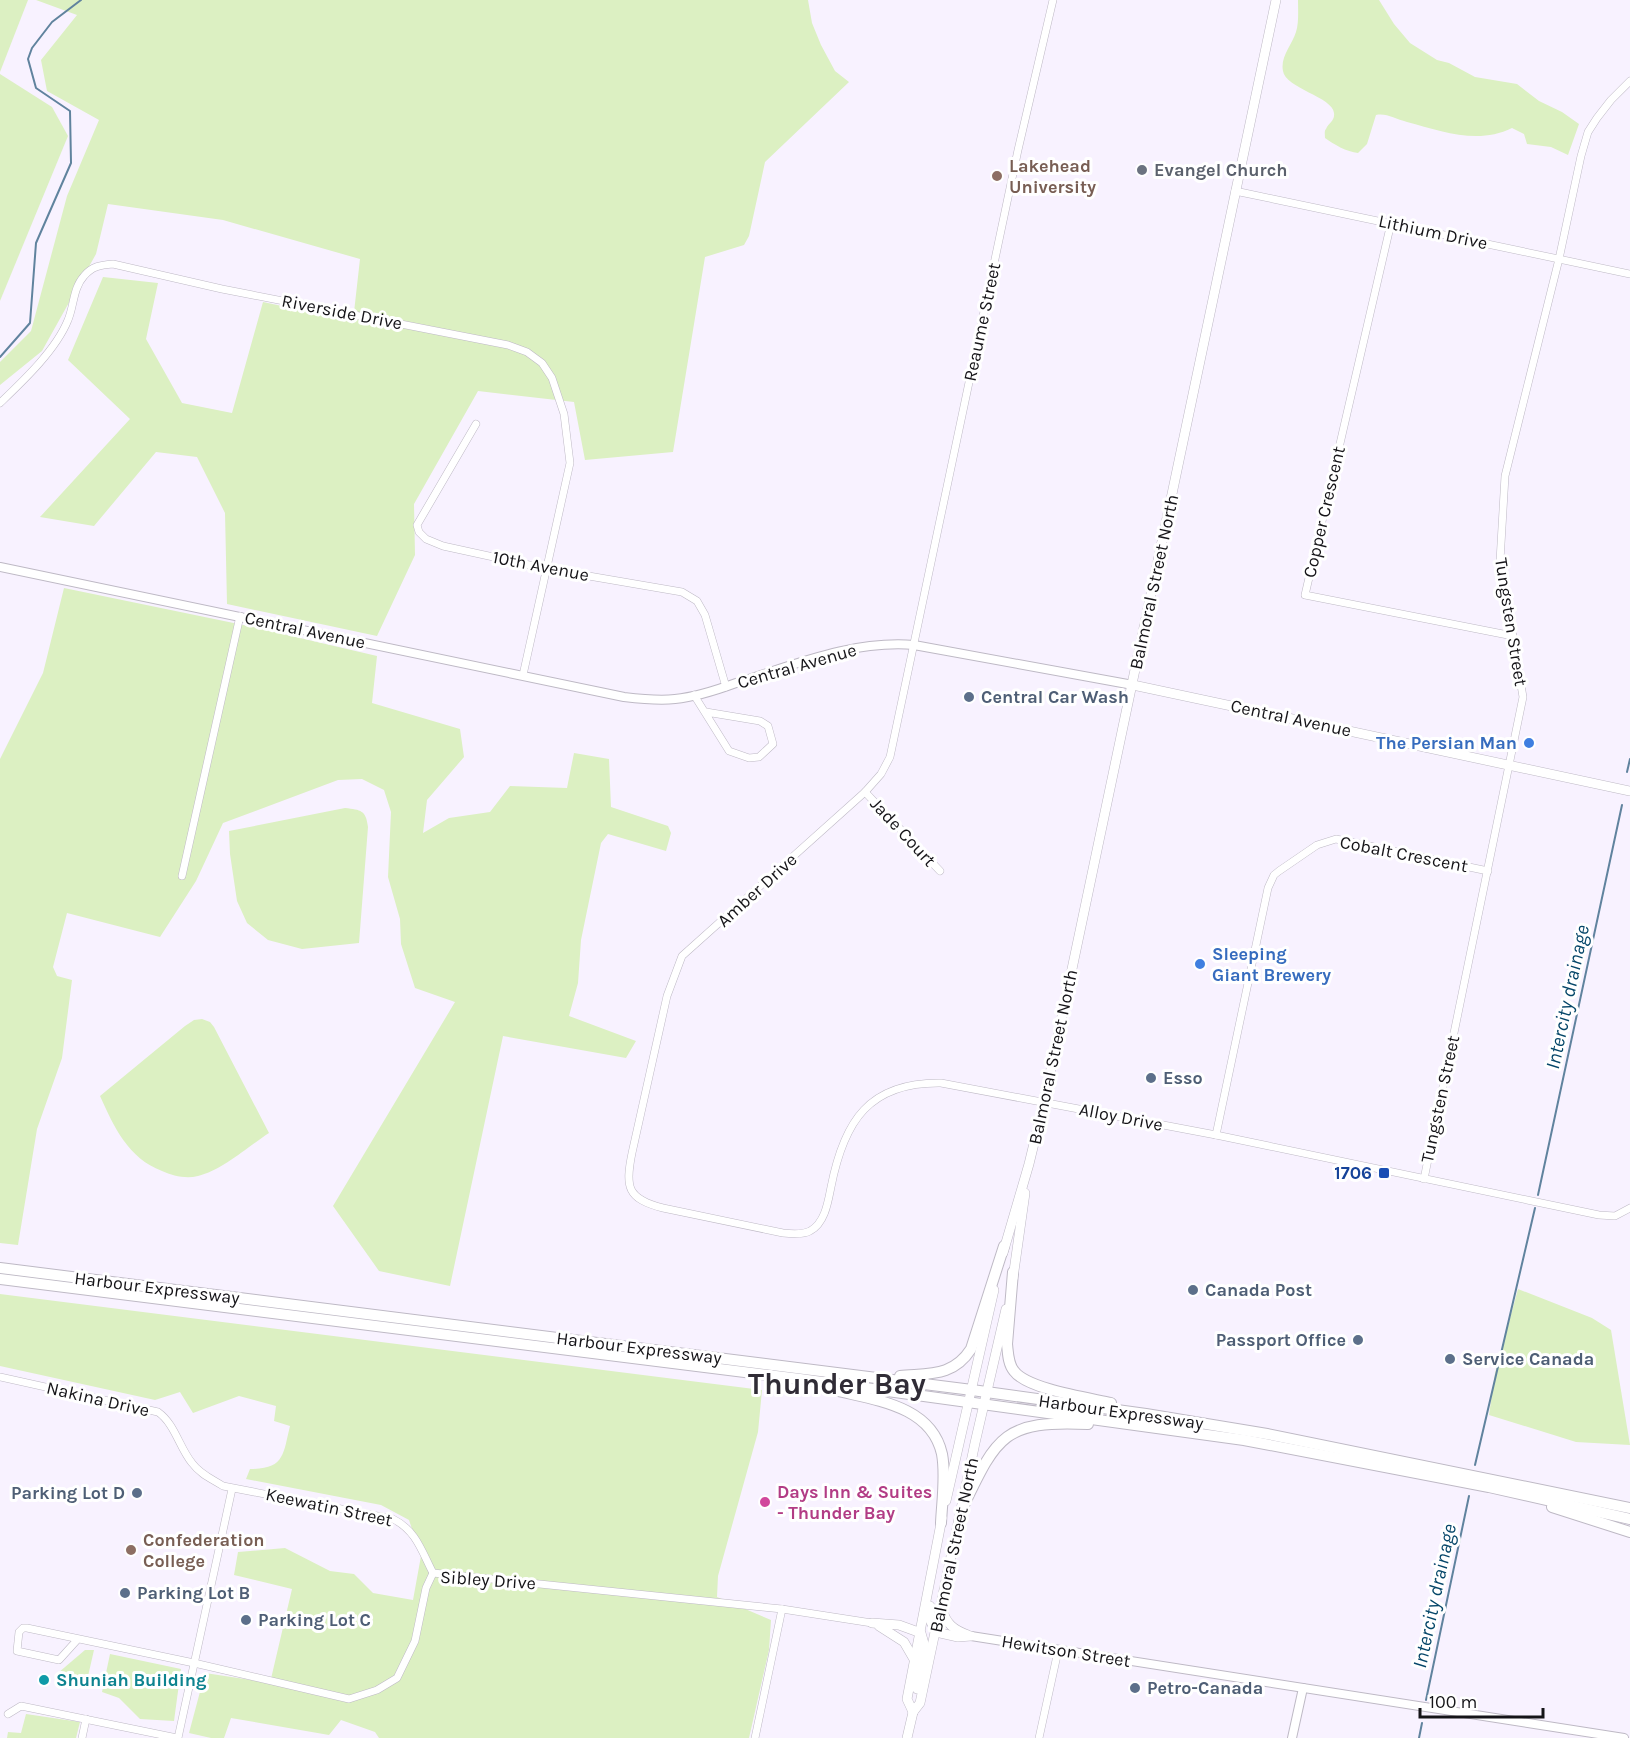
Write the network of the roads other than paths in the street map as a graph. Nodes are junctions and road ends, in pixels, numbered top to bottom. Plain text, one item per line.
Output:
1 (1053, 0) edge
2 (1276, 0) edge
3 (1630, 81) edge
4 (1235, 191) junction
5 (1390, 223) junction
6 (1559, 259) junction
7 (1630, 274) edge
8 (0, 403) edge
9 (476, 424) dead end
10 (0, 567) edge
11 (548, 568) junction
12 (240, 616) junction
13 (1513, 636) junction
14 (914, 645) junction
15 (523, 675) junction
16 (1133, 685) junction
17 (726, 687) junction
18 (694, 695) junction
19 (706, 712) junction
20 (1510, 765) junction
21 (1630, 791) edge
22 (866, 792) junction
23 (940, 871) dead end
24 (1488, 871) junction
25 (182, 876) dead end
26 (1044, 1102) junction
27 (1216, 1135) junction
28 (632, 1153) joint
29 (1029, 1164) junction
30 (1424, 1179) junction
31 (1630, 1208) edge
32 (1004, 1246) junction
33 (0, 1268) edge
34 (1014, 1272) junction
35 (0, 1279) edge
36 (0, 1377) edge
37 (784, 1377) junction
38 (876, 1378) junction
39 (972, 1390) junction
40 (986, 1398) junction
41 (969, 1402) junction
42 (1181, 1420) junction
43 (1156, 1427) junction
44 (232, 1489) junction
45 (1501, 1490) junction
46 (1585, 1499) junction
47 (1630, 1503) edge
48 (963, 1507) junction
49 (1630, 1508) edge
50 (1630, 1518) edge
51 (941, 1523) junction
52 (1630, 1532) edge
53 (936, 1550) junction
54 (433, 1573) junction
55 (941, 1608) junction
56 (782, 1610) junction
57 (872, 1623) junction
58 (936, 1632) junction
59 (921, 1633) junction
60 (971, 1636) junction
61 (78, 1639) junction
62 (1058, 1651) junction
63 (915, 1661) junction
64 (194, 1663) junction
65 (1302, 1688) junction
66 (913, 1712) junction
67 (8, 1714) dead end
68 (86, 1719) junction
69 (82, 1738) edge
70 (177, 1738) edge
71 (755, 1738) edge
72 (907, 1738) edge
73 (1039, 1738) edge
74 (1292, 1738) edge
75 (1624, 1738) edge

1 - 14 street, Reaume Street
2 - 4 main road, Balmoral Street North
3 - 6 street, Tungsten Street
4 - 5 street, Lithium Drive
4 - 16 main road, Balmoral Street North
5 - 6 street, Lithium Drive
5 - 13 street, Copper Crescent
6 - 7 street, Lithium Drive
6 - 13 street, Tungsten Street
8 - 11 street, Riverside Drive
9 - 11 street, 10th Avenue
10 - 12 street, Central Avenue
11 - 15 street, Riverside Drive
11 - 17 street, 10th Avenue
12 - 15 street, Central Avenue
12 - 25 street
13 - 20 street, Tungsten Street
14 - 16 street, Central Avenue
14 - 17 street, Central Avenue
14 - 22 street, Amber Drive
15 - 18 street, Central Avenue
16 - 20 main road, Central Avenue
16 - 26 main road, Balmoral Street North
17 - 18 street, Central Avenue
18 - 19 street
19 - 19 street
20 - 21 main road, Central Avenue
20 - 24 street, Tungsten Street
22 - 23 street, Jade Court
22 - 28 street, Amber Drive
24 - 27 street, Cobalt Crescent
24 - 30 street, Tungsten Street
26 - 27 street, Alloy Drive
26 - 28 street, Alloy Drive
26 - 29 main road, Balmoral Street North
27 - 30 street, Alloy Drive
29 - 32 main road, Balmoral Street North
29 - 34 main road, Balmoral Street North
30 - 31 street, Alloy Drive
32 - 38 main road
32 - 39 main road, Balmoral Street North
33 - 38 main road, Harbour Expressway
34 - 40 main road, Balmoral Street North
34 - 42 main road
35 - 37 main road, Harbour Expressway
36 - 44 street, Nakina Drive
37 - 41 main road, Harbour Expressway
37 - 51 main road
38 - 39 main road, Harbour Expressway
39 - 40 main road, Harbour Expressway
39 - 41 main road, Balmoral Street North
40 - 41 main road, Harbour Expressway
40 - 42 main road, Harbour Expressway
40 - 43 main road, Harbour Expressway
40 - 48 main road, Balmoral Street North
41 - 51 main road, Balmoral Street North
42 - 46 main road, Harbour Expressway
43 - 45 main road, Harbour Expressway
43 - 48 main road
44 - 54 street, Keewatin Street
44 - 64 street
45 - 50 main road, Harbour Expressway
45 - 52 main road
46 - 47 main road
46 - 49 main road, Harbour Expressway
48 - 55 main road, Balmoral Street North
51 - 53 main road, Balmoral Street North
53 - 58 main road
53 - 59 main road, Balmoral Street North
54 - 56 street, Sibley Drive
54 - 64 street, Sibley Drive
55 - 58 main road, Balmoral Street North
55 - 60 main road
56 - 57 street, Sibley Drive
56 - 71 street
57 - 59 main road
57 - 63 main road
58 - 60 main road
58 - 66 main road, Balmoral Street North
59 - 63 main road, Balmoral Street North
59 - 66 main road
60 - 62 street, Hewitson Street
61 - 61 street, Sibley Drive
61 - 64 street, Sibley Drive
62 - 65 street, Hewitson Street
62 - 73 street
63 - 66 main road, Balmoral Street North
64 - 70 street
65 - 74 street
65 - 75 street, Hewitson Street
66 - 72 main road, Balmoral Street North
67 - 68 street
68 - 69 street
68 - 70 street

